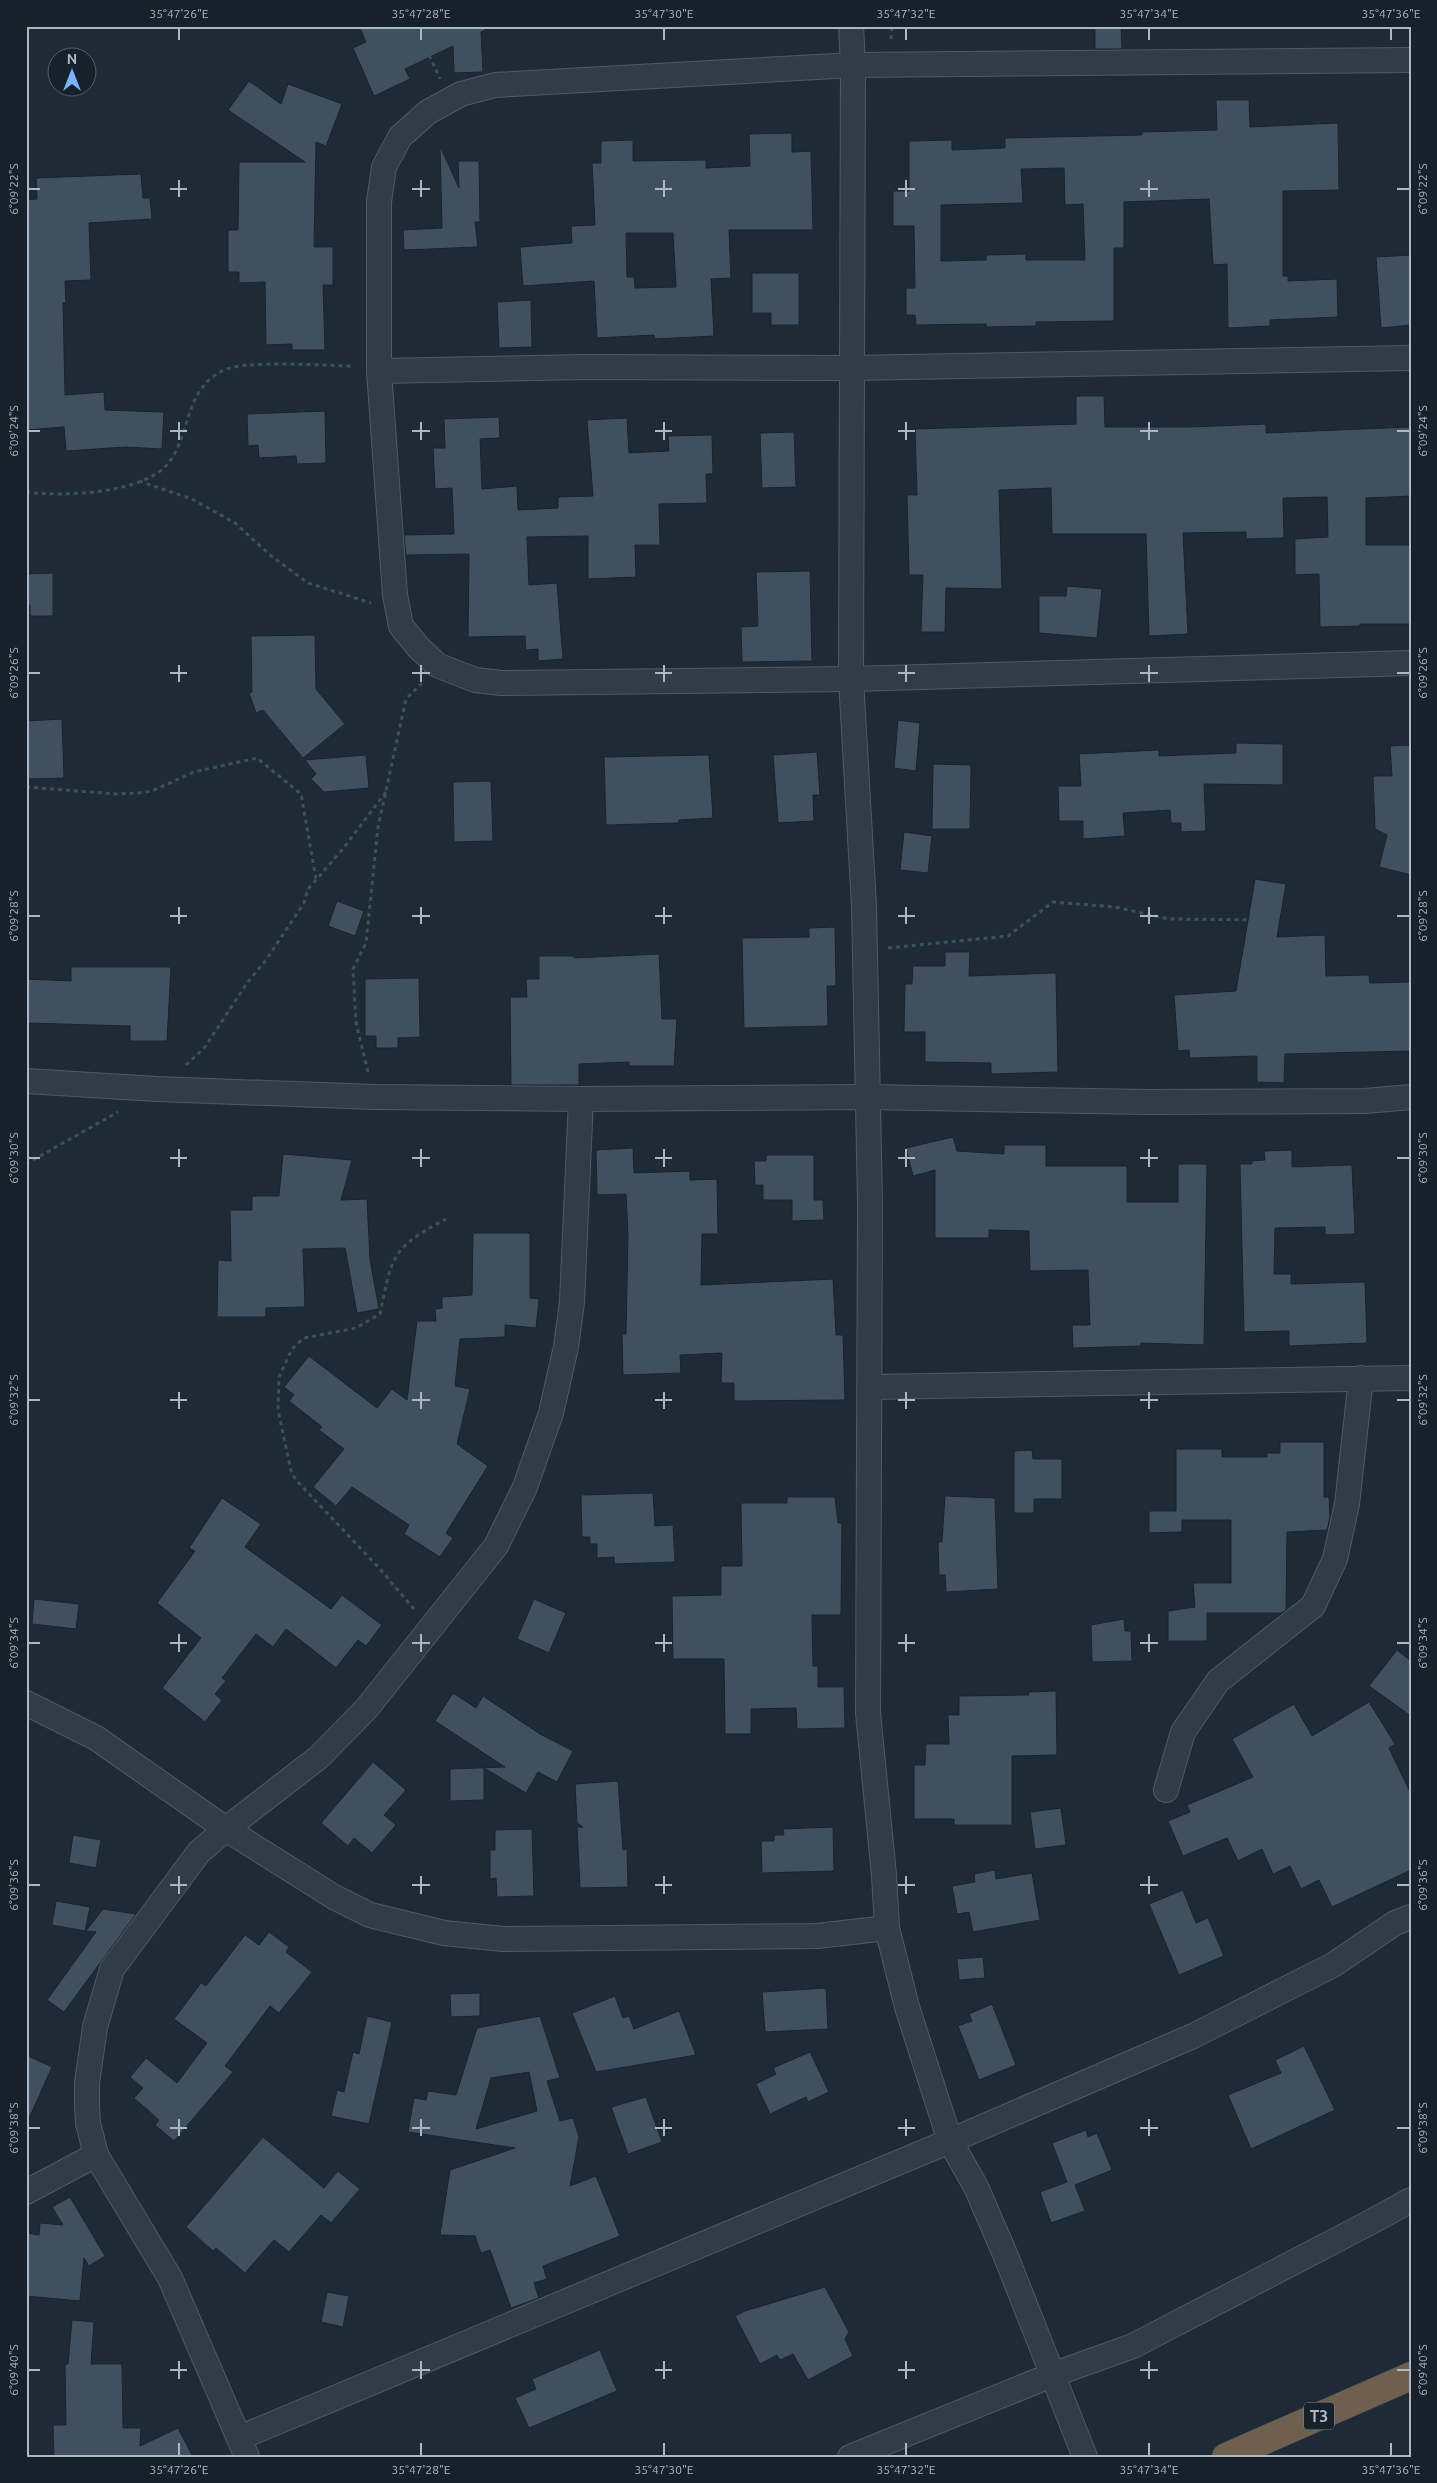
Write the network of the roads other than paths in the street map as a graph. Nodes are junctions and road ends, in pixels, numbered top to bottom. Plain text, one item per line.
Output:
1 (851, 26) edge
2 (1411, 60) edge
3 (853, 66) junction
4 (1411, 358) edge
5 (851, 368) junction
6 (379, 369) junction
7 (1411, 663) edge
8 (851, 679) junction
9 (26, 1081) edge
10 (868, 1097) junction
11 (1411, 1097) edge
12 (581, 1099) junction
13 (1361, 1378) junction
14 (1411, 1378) edge
15 (870, 1387) junction
16 (26, 1703) edge
17 (1166, 1790) dead end
18 (226, 1828) junction
19 (1411, 1917) edge
20 (886, 1928) junction
21 (950, 2141) junction
22 (96, 2155) junction
23 (26, 2192) edge
24 (1411, 2200) edge
25 (1052, 2375) junction
26 (1411, 2376) edge
27 (243, 2447) edge
28 (850, 2457) edge
29 (1085, 2457) edge
30 (1226, 2457) edge

1 - 3 street
2 - 3 street
3 - 5 street
3 - 6 street
4 - 5 street
5 - 6 street
5 - 8 street
6 - 8 street
7 - 8 street
8 - 10 street
9 - 12 street
10 - 11 street
10 - 12 street
10 - 15 street
12 - 18 street
13 - 14 street
13 - 15 street
13 - 17 street
15 - 20 street
16 - 18 street
18 - 20 street
18 - 22 street
19 - 21 street
20 - 21 street
21 - 25 street
21 - 27 street
22 - 23 street
22 - 27 street
24 - 25 street
25 - 28 street
25 - 29 street
26 - 30 highway, T3

